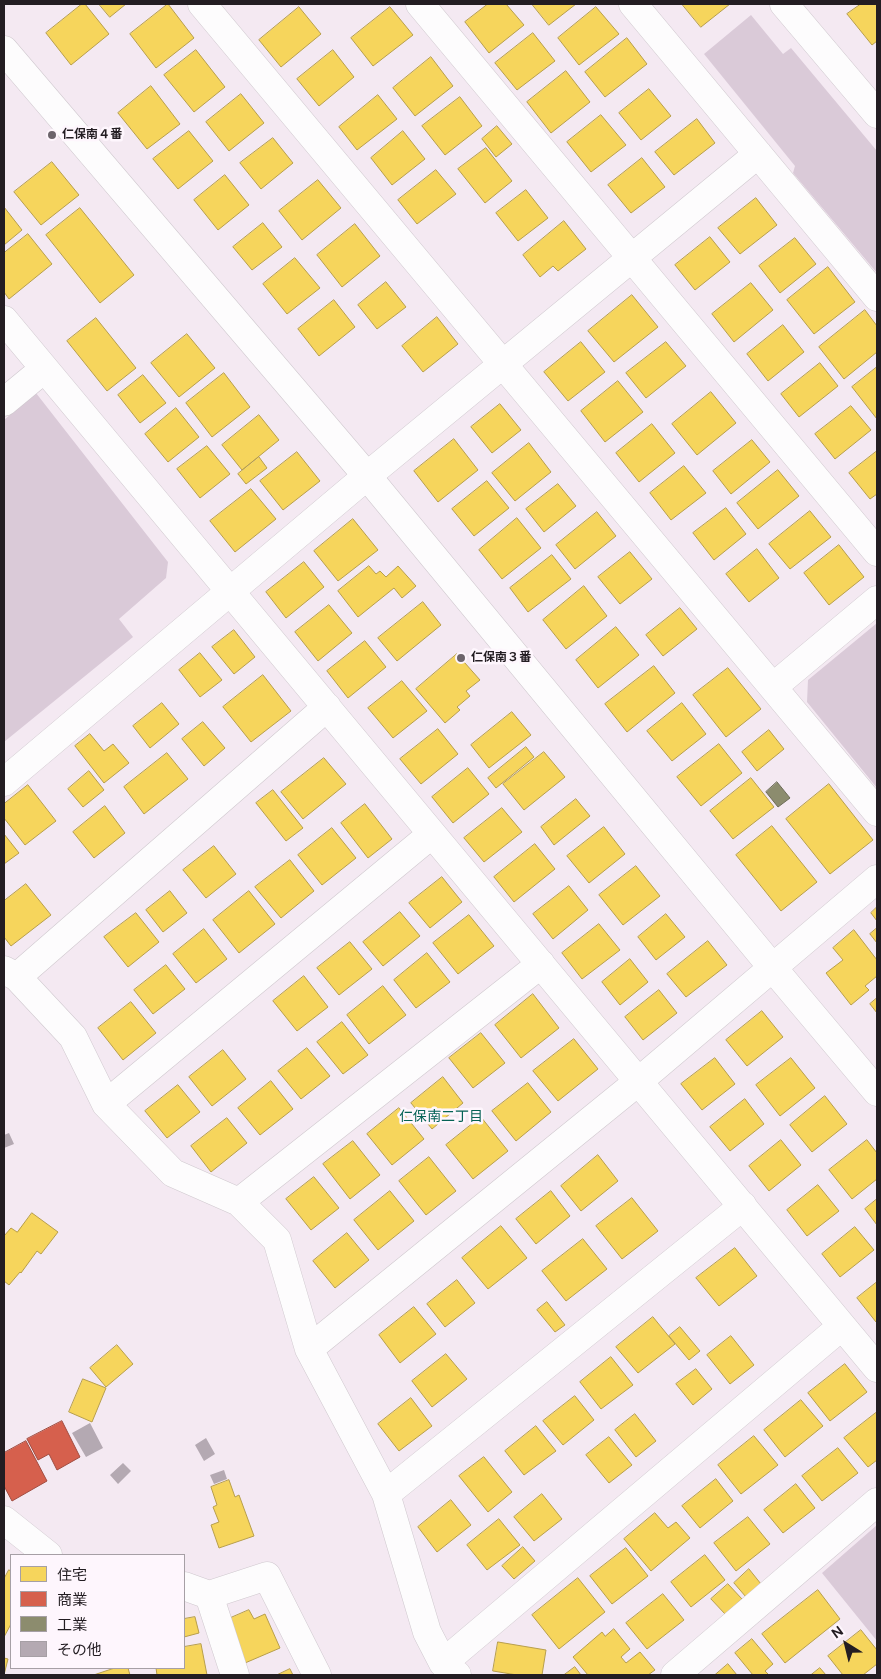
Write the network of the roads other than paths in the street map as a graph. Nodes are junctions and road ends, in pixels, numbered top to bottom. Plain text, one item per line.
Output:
1 (202, 4) edge
2 (420, 4) edge
3 (633, 4) edge
4 (784, 4) edge
5 (4, 50) edge
6 (877, 114) edge
7 (758, 154) junction
8 (633, 258) junction
9 (877, 298) edge
10 (4, 320) edge
11 (504, 364) junction
12 (44, 368) junction
13 (4, 402) edge
14 (367, 476) junction
15 (877, 552) edge
16 (230, 592) junction
17 (877, 600) edge
18 (773, 687) junction
19 (327, 707) junction
20 (4, 782) edge
21 (877, 812) edge
22 (432, 834) junction
23 (877, 879) edge
24 (541, 964) junction
25 (772, 967) junction
26 (10, 973) edge
27 (639, 1082) junction
28 (877, 1092) edge
29 (106, 1104) junction
30 (239, 1202) junction
31 (743, 1206) junction
32 (842, 1326) junction
33 (309, 1349) junction
34 (877, 1368) edge
35 (386, 1494) junction
36 (877, 1502) edge
37 (4, 1520) edge
38 (47, 1554) edge
39 (196, 1591) edge
40 (450, 1669) edge
41 (235, 1675) edge
42 (317, 1675) edge
43 (675, 1675) edge

1 - 11 street
2 - 8 street
3 - 7 street
4 - 6 street
5 - 14 street
7 - 8 street
7 - 9 street
8 - 11 street
8 - 15 street
10 - 12 street
11 - 14 street
11 - 18 street
12 - 13 street
12 - 16 street
14 - 16 street
14 - 25 street
16 - 19 street
16 - 20 street
17 - 18 street
18 - 21 street
19 - 22 street
19 - 26 street
22 - 24 street
22 - 29 street
23 - 25 street
24 - 27 street
24 - 30 street
25 - 27 street
25 - 28 street
26 - 29 street
27 - 31 street
27 - 33 street
29 - 30 street
30 - 33 street
31 - 32 street
31 - 35 street
32 - 34 street
32 - 40 street
33 - 35 street
35 - 40 street
36 - 43 street
37 - 38 street
39 - 41 street
39 - 42 street

